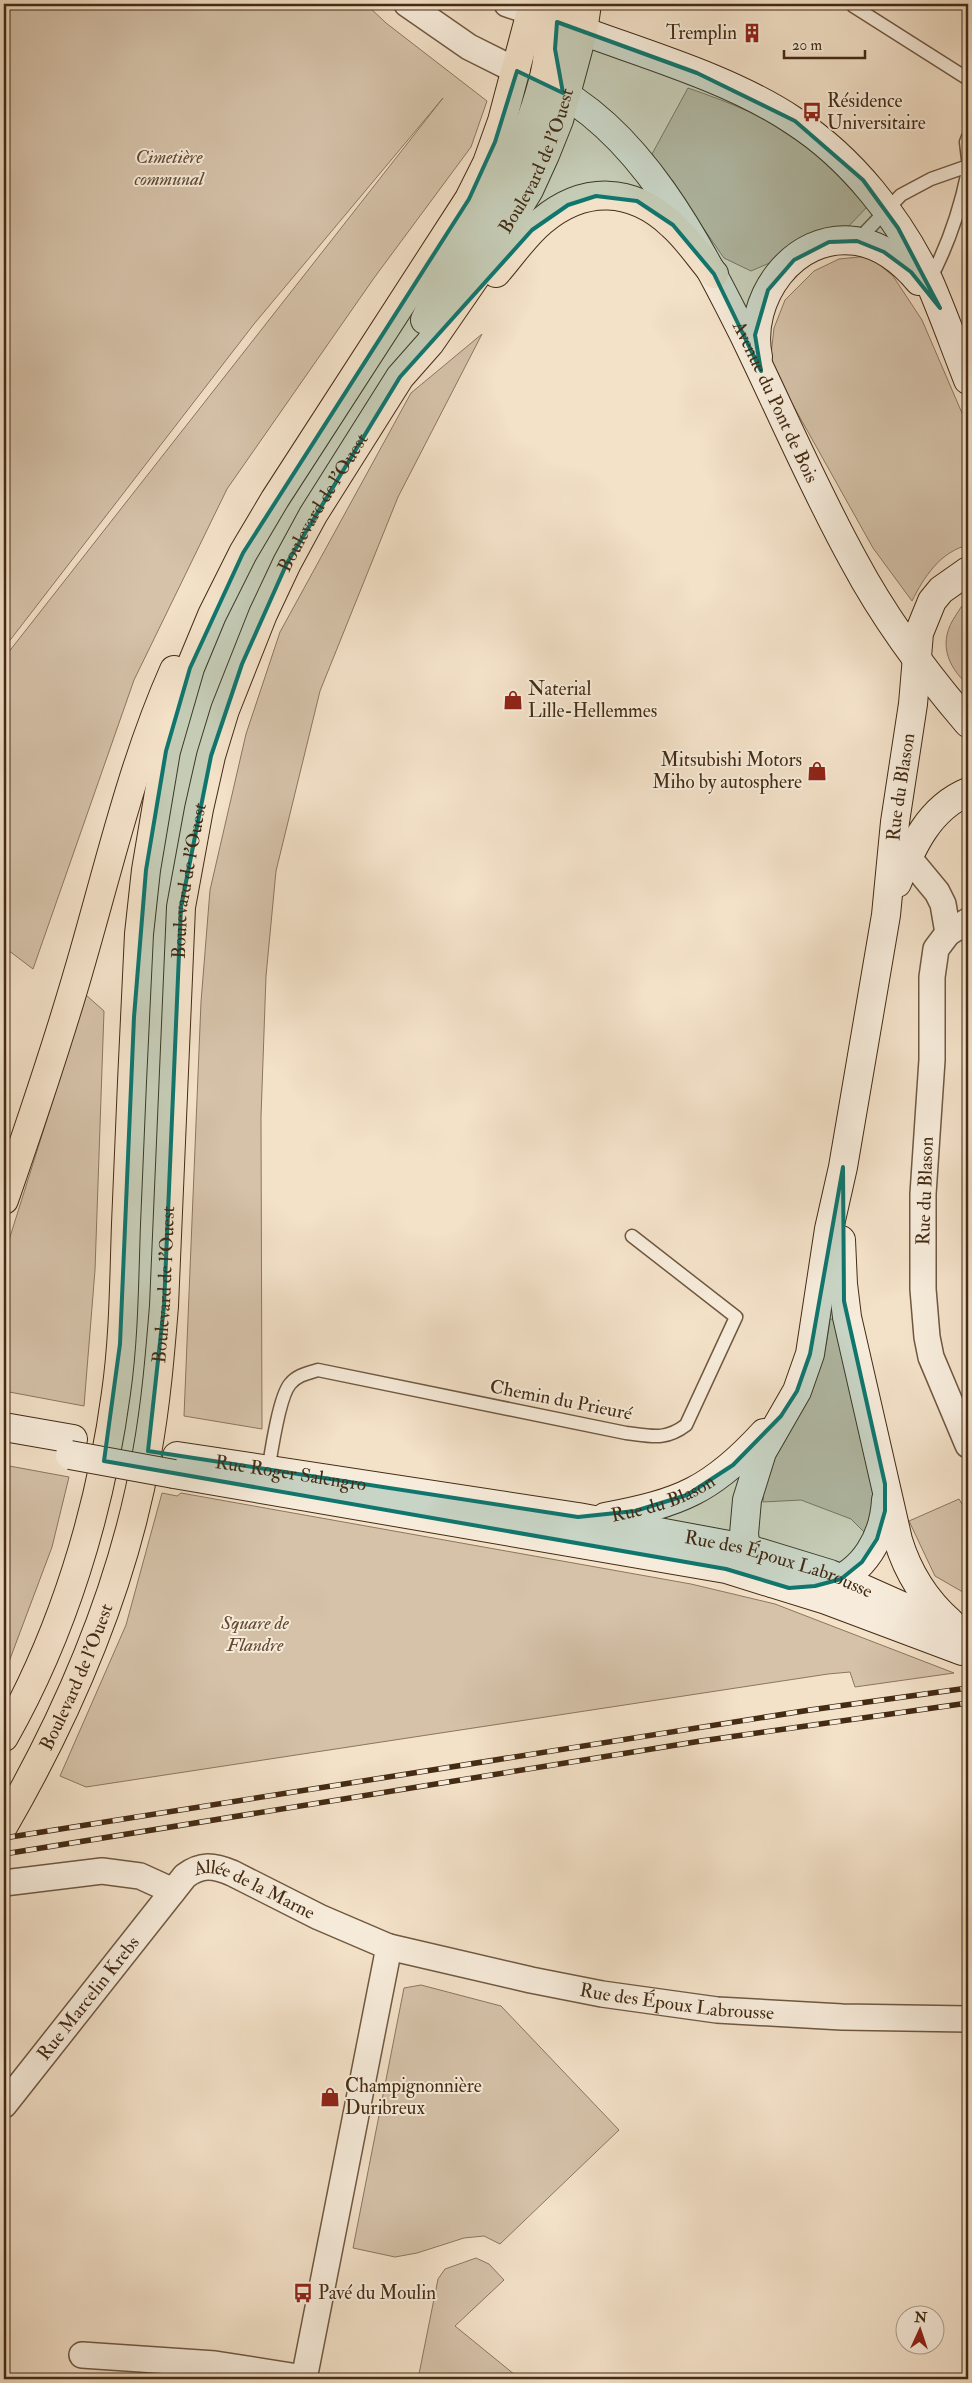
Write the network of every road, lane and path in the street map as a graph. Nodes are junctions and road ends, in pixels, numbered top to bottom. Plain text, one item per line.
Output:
1 (407, 4) edge
2 (587, 4) edge
3 (853, 6) dead end
4 (524, 7) edge
5 (560, 13) edge
6 (583, 32) junction
7 (517, 71) junction
8 (968, 79) edge
9 (542, 83) junction
10 (566, 94) junction
11 (968, 137) edge
12 (968, 159) edge
13 (968, 166) edge
14 (968, 171) edge
15 (885, 209) junction
16 (857, 241) junction
17 (714, 274) junction
18 (928, 281) junction
19 (940, 308) junction
20 (430, 343) junction
21 (761, 371) junction
22 (400, 377) junction
23 (968, 380) edge
24 (243, 553) junction
25 (968, 571) edge
26 (916, 658) junction
27 (968, 705) edge
28 (968, 724) edge
29 (968, 792) edge
30 (908, 857) junction
31 (886, 915) junction
32 (958, 927) edge
33 (843, 1167) junction
34 (4, 1200) edge
35 (632, 1236) dead end
36 (781, 1416) junction
37 (4, 1427) edge
38 (4, 1444) edge
39 (968, 1446) edge
40 (71, 1447) junction
41 (268, 1479) junction
42 (886, 1484) junction
43 (578, 1517) junction
44 (453, 1523) joint
45 (745, 1548) junction
46 (841, 1579) junction
47 (780, 1585) junction
48 (968, 1639) edge
49 (968, 1653) edge
50 (4, 1738) edge
51 (4, 1825) edge
52 (4, 1883) edge
53 (173, 1891) junction
54 (390, 1947) junction
55 (968, 2019) edge
56 (4, 2105) edge
57 (82, 2356) dead end
58 (304, 2379) edge

1 - 7 street
2 - 6 main road, Boulevard de l'Ouest
3 - 8 lane
4 - 5 main road
4 - 7 main road, Boulevard de l'Ouest
4 - 9 main road
5 - 6 main road
5 - 10 main road
6 - 10 main road, Boulevard de l'Ouest
6 - 15 main road
7 - 9 main road, Avenue du Pont de Bois
7 - 24 main road, Boulevard de l'Ouest
9 - 10 main road, Avenue du Pont de Bois
9 - 22 main road
10 - 17 main road, Avenue du Pont de Bois
10 - 20 main road, Boulevard de l'Ouest
11 - 12 lane
13 - 15 lane
14 - 18 lane
15 - 16 lane
15 - 18 main road
16 - 19 main road
16 - 21 main road
17 - 20 main road
17 - 21 main road, Avenue du Pont de Bois
18 - 19 main road
19 - 23 main road
20 - 22 main road, Boulevard de l'Ouest
21 - 26 main road, Avenue du Pont de Bois
22 - 51 main road, Boulevard de l'Ouest
24 - 34 main road
24 - 50 main road, Boulevard de l'Ouest
25 - 26 main road, Rue du Blason
26 - 27 main road
26 - 28 main road, Avenue du Pont de Bois
26 - 31 main road, Rue du Blason
29 - 30 main road, Rue du Blason
30 - 31 main road, Rue du Blason
30 - 32 street, Rue du Blason
31 - 33 main road, Rue du Blason
32 - 39 street, Rue du Blason
33 - 36 main road, Rue du Blason
33 - 42 main road, Rue du Blason
35 - 41 lane, Chemin du Prieuré
36 - 43 main road, Rue du Blason
36 - 45 main road, Rue du Blason
37 - 40 main road, Rue Roger Salengro
38 - 40 main road, Rue Roger Salengro
40 - 41 main road, Rue Roger Salengro, bridge
41 - 43 main road, Rue Roger Salengro
41 - 44 main road, Rue Roger Salengro
42 - 46 main road, Rue du Blason
42 - 48 main road, Rue du Blason
43 - 45 main road, Rue des Époux Labrousse
44 - 47 main road, Rue des Époux Labrousse
45 - 46 main road, Rue des Époux Labrousse
45 - 47 main road, Rue du Blason
46 - 47 main road, Rue du Blason
46 - 48 main road, Rue des Époux Labrousse
47 - 49 main road, Rue des Époux Labrousse
52 - 53 street, Allée de la Marne
53 - 54 street, Allée de la Marne
53 - 56 street, Rue Marcelin Krebs
54 - 55 street, Rue des Époux Labrousse
54 - 58 street
57 - 58 street

